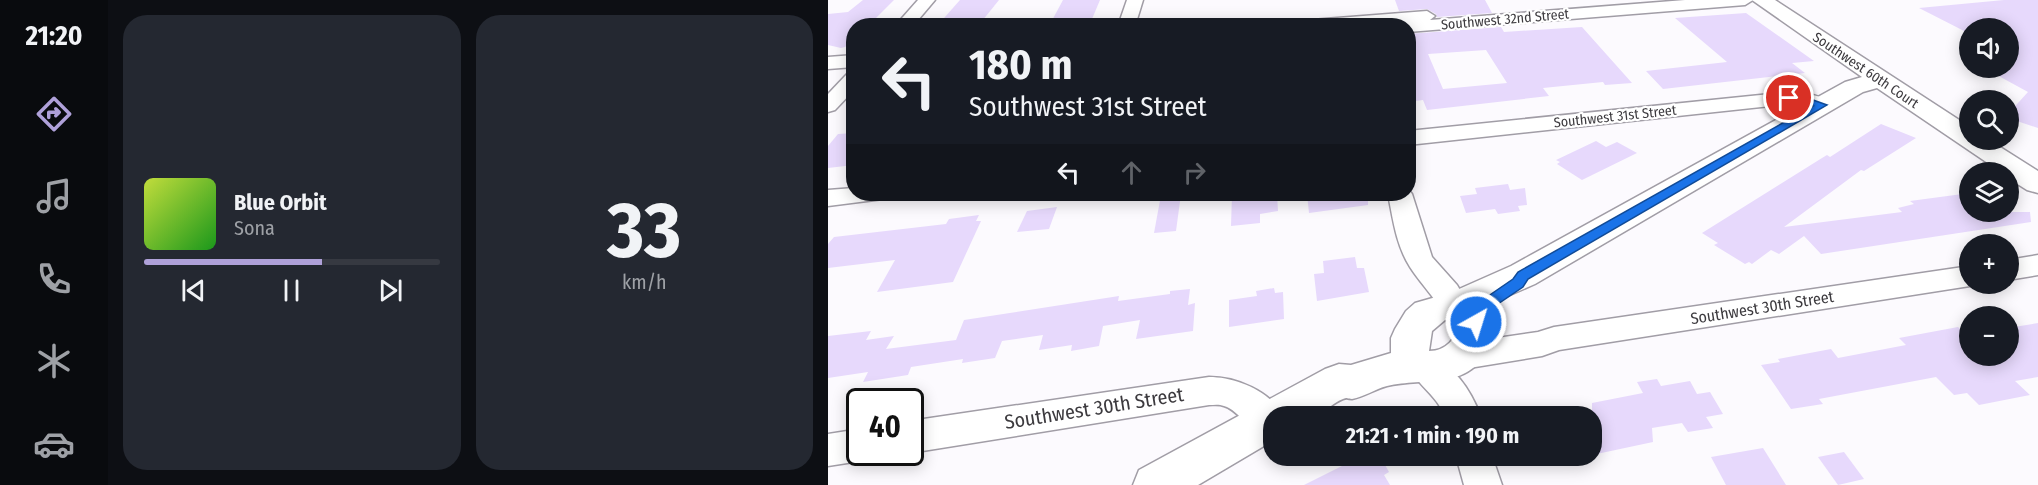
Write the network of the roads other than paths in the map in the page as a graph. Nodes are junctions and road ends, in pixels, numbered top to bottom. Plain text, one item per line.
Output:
1 (927, 0) edge
2 (1135, 0) edge
3 (1628, 0) edge
4 (1745, 0) edge
5 (1762, 0) edge
6 (1554, 3) edge
7 (910, 18) edge
8 (1129, 18) edge
9 (1349, 18) edge
10 (1416, 26) edge
11 (846, 62) edge
12 (828, 63) edge
13 (846, 73) edge
14 (828, 74) edge
15 (1880, 79) junction
16 (846, 87) edge
17 (1821, 105) junction
18 (828, 106) edge
19 (1959, 132) edge
20 (1416, 137) edge
21 (1987, 150) edge
22 (2038, 184) edge
23 (846, 196) edge
24 (828, 198) edge
25 (1402, 201) edge
26 (2038, 265) edge
27 (2019, 268) edge
28 (1959, 278) edge
29 (1447, 335) junction
30 (1295, 406) edge
31 (1458, 406) edge
32 (1263, 412) edge
33 (1263, 424) edge
34 (924, 435) edge
35 (846, 447) edge
36 (828, 450) edge
37 (1477, 466) edge
38 (1156, 485) edge
39 (1483, 485) edge

1 - 7 street
2 - 8 street
3 - 6 street, Southwest 32nd Street
4 - 10 street, Southwest 32nd Street
5 - 15 street, Southwest 60th Court
6 - 9 street, Southwest 32nd Street
11 - 12 street
13 - 14 street
15 - 17 street
15 - 19 street, Southwest 60th Court
16 - 18 street
17 - 20 street, Southwest 31st Street
17 - 29 street
21 - 22 street, Southwest 60th Court
23 - 24 street
25 - 29 street
26 - 27 street
28 - 29 street, Southwest 30th Street
29 - 30 street
29 - 31 street
32 - 34 street, Southwest 30th Street
33 - 38 street
35 - 36 street
37 - 39 street

